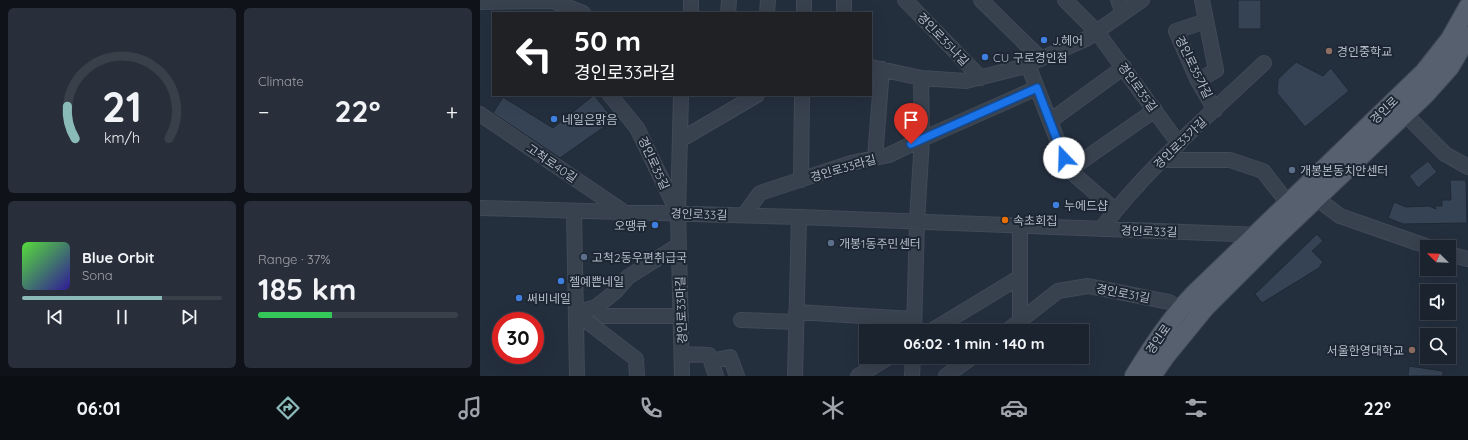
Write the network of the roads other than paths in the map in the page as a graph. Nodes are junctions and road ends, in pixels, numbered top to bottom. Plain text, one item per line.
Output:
1 (691, 0) edge
2 (729, 0) edge
3 (768, 0) edge
4 (804, 0) edge
5 (844, 0) edge
6 (906, 0) edge
7 (981, 0) edge
8 (1064, 0) edge
9 (1118, 0) edge
10 (1142, 0) edge
11 (1202, 0) edge
12 (553, 1) edge
13 (480, 2) edge
14 (532, 5) edge
15 (1468, 7) edge
16 (580, 12) edge
17 (691, 12) edge
18 (728, 12) edge
19 (768, 12) edge
20 (804, 12) edge
21 (844, 12) edge
22 (1123, 14) junction
23 (1206, 21) junction
24 (1097, 32) junction
25 (1468, 36) edge
26 (1042, 59) junction
27 (1264, 63) dead end
28 (1028, 65) junction
29 (1124, 67) junction
30 (876, 68) edge
31 (921, 78) junction
32 (981, 78) junction
33 (1198, 81) junction
34 (1037, 88) junction
35 (611, 96) edge
36 (681, 96) edge
37 (756, 96) edge
38 (802, 96) edge
39 (1399, 108) junction
40 (1155, 110) junction
41 (1215, 110) junction
42 (480, 114) edge
43 (1050, 121) junction
44 (922, 139) junction
45 (680, 140) junction
46 (1179, 144) junction
47 (875, 158) junction
48 (1162, 160) junction
49 (1468, 167) edge
50 (1069, 170) junction
51 (801, 180) junction
52 (1316, 198) junction
53 (1288, 202) junction
54 (480, 208) edge
55 (574, 210) junction
56 (1115, 210) junction
57 (624, 212) junction
58 (678, 213) junction
59 (744, 215) junction
60 (799, 217) junction
61 (917, 221) junction
62 (1020, 226) junction
63 (1101, 229) junction
64 (1255, 235) junction
65 (1277, 236) junction
66 (1420, 244) edge
67 (679, 245) junction
68 (1456, 256) edge
69 (1468, 259) edge
70 (1020, 277) junction
71 (596, 307) junction
72 (1180, 309) junction
73 (576, 313) junction
74 (681, 316) junction
75 (796, 317) junction
76 (741, 320) dead end
77 (1020, 321) junction
78 (899, 324) edge
79 (914, 324) edge
80 (943, 324) edge
81 (1016, 324) edge
82 (682, 354) junction
83 (711, 361) junction
84 (878, 364) edge
85 (913, 364) edge
86 (962, 364) edge
87 (577, 376) edge
88 (636, 376) edge
89 (682, 376) edge
90 (716, 376) edge
91 (737, 376) edge
92 (794, 376) edge
93 (858, 376) edge
94 (912, 376) edge
95 (946, 376) edge
96 (1134, 376) edge
97 (1152, 376) edge

1 - 17 street
2 - 18 street
3 - 19 street
4 - 20 street
5 - 21 street
6 - 32 street, 경인로35나길
7 - 26 street
8 - 24 street, 경인로35길
9 - 22 street
10 - 22 street
11 - 23 street
12 - 14 street
12 - 16 street
13 - 14 street
15 - 39 main road, 경인로
22 - 24 street
23 - 33 street
23 - 33 street, 경인로35가길
24 - 26 street
24 - 29 street, 경인로35길
25 - 39 main road, 경인로
26 - 28 street
27 - 41 street, 경인로33가길
28 - 32 street
28 - 34 street
29 - 40 street, 경인로35길
29 - 43 street
30 - 31 street
30 - 47 street
31 - 32 street
31 - 44 street
33 - 41 street, 경인로35가길
34 - 43 street
34 - 44 street, 경인로33라길
35 - 58 street, 경인로35길
36 - 45 street, 경인로35길
37 - 45 street
38 - 51 street
39 - 49 street
39 - 52 main road, 경인로
39 - 53 main road, 경인로
40 - 46 street, 경인로35길
40 - 50 street
41 - 46 street, 경인로33가길
42 - 57 street, 고척로40길
43 - 50 street
44 - 47 street, 경인로33라길
44 - 61 street
45 - 58 street, 경인로35길
46 - 48 street, 경인로33가길
47 - 51 street, 경인로33라길
48 - 53 street
48 - 56 street, 경인로33가길
50 - 56 street
51 - 59 street, 경인로33라길
52 - 65 main road, 경인로
52 - 66 street
53 - 64 main road, 경인로
54 - 55 street, 경인로33길
55 - 57 street, 경인로33길
55 - 73 street
56 - 63 street, 경인로33가길
57 - 58 street, 경인로33길
58 - 59 street, 경인로33길
58 - 67 street, 경인로33마길
59 - 60 street, 경인로33길
60 - 61 street, 경인로33길
60 - 75 street
61 - 62 street, 경인로33길
61 - 79 street
62 - 63 street, 경인로33길
62 - 70 street
63 - 64 street, 경인로33길
64 - 65 street, 경인로33길
64 - 72 main road, 경인로
65 - 97 main road, 경인로
67 - 71 street
67 - 74 street, 경인로33마길
68 - 69 street
70 - 77 street
70 - 80 street
71 - 73 street
71 - 74 street
72 - 77 street, 경인로31길
72 - 96 main road, 경인로
73 - 87 street
73 - 88 street
74 - 82 street, 경인로33마길
75 - 76 street
75 - 78 street
75 - 92 street
77 - 81 street, 경인로31길
82 - 83 street
82 - 89 street, 경인로33마길
83 - 90 street
83 - 91 street
84 - 93 street
85 - 94 street
86 - 95 street

